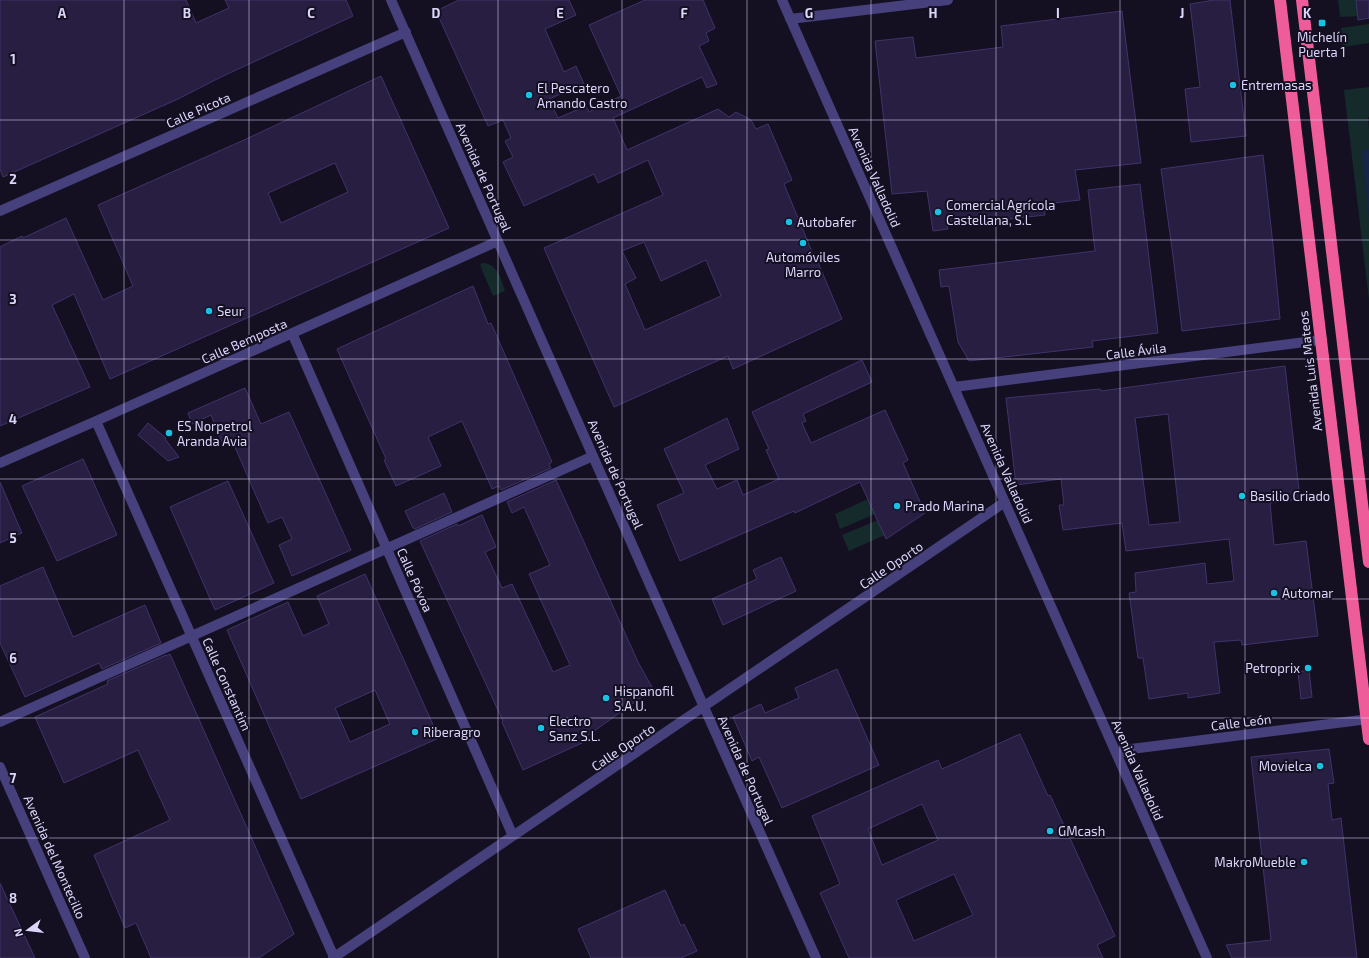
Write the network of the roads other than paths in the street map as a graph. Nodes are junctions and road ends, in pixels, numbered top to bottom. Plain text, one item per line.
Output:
1 (391, 0) edge
2 (782, 0) edge
3 (948, 0) edge
4 (1280, 0) edge
5 (1302, 0) edge
6 (790, 19) junction
7 (406, 32) junction
8 (0, 211) edge
9 (498, 241) junction
10 (292, 333) junction
11 (1320, 340) junction
12 (954, 386) junction
13 (96, 421) junction
14 (594, 456) junction
15 (0, 463) edge
16 (1005, 502) junction
17 (387, 549) junction
18 (1369, 562) edge
19 (192, 636) junction
20 (704, 707) junction
21 (1368, 720) edge
22 (0, 722) edge
23 (1369, 740) edge
24 (1117, 754) junction
25 (0, 767) edge
26 (513, 836) junction
27 (85, 958) edge
28 (334, 958) edge
29 (816, 958) edge
30 (1207, 958) edge

1 - 7 street, Avenida de Portugal
2 - 6 street, Avenida Valladolid
3 - 6 street
4 - 11 highway, Avenida Luis Mateos
5 - 18 highway
6 - 12 street, Avenida Valladolid
7 - 8 street, Calle Picota
7 - 9 street, Avenida de Portugal
9 - 10 street, Calle Bemposta
9 - 14 street, Avenida de Portugal
10 - 13 street, Calle Bemposta
10 - 17 street, Calle Póvoa
11 - 12 street, Calle Ávila
11 - 21 highway, Avenida Luis Mateos
12 - 16 street, Avenida Valladolid
13 - 15 street, Calle Bemposta
13 - 19 street, Calle Constantim
14 - 17 street
14 - 20 street, Avenida de Portugal
16 - 20 street, Calle Oporto
16 - 24 street, Avenida Valladolid
17 - 19 street
17 - 26 street, Calle Póvoa
19 - 22 street
19 - 28 street, Calle Constantim
20 - 26 street, Calle Oporto
20 - 29 street, Avenida de Portugal
21 - 23 highway, Avenida Luis Mateos
21 - 24 street, Calle León
24 - 30 street, Avenida Valladolid
25 - 27 street, Avenida del Montecillo
26 - 28 street, Calle Oporto

